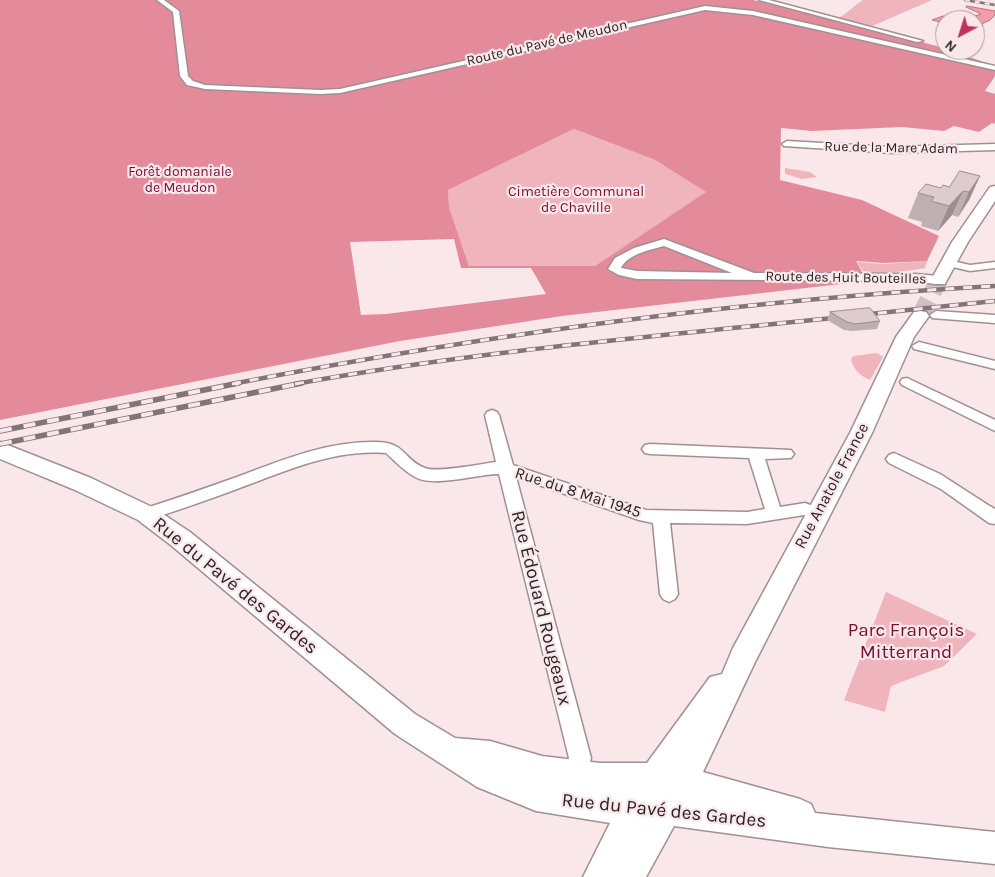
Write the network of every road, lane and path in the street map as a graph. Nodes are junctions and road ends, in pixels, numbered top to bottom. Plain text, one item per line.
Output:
1 (160, 0) edge
2 (762, 0) edge
3 (928, 43) dead end
4 (979, 60) edge
5 (995, 67) edge
6 (787, 144) dead end
7 (995, 147) edge
8 (995, 190) edge
9 (948, 263) junction
10 (995, 265) edge
11 (754, 277) junction
12 (939, 280) joint
13 (928, 315) joint
14 (995, 318) edge
15 (919, 346) dead end
16 (995, 364) edge
17 (907, 382) dead end
18 (492, 415) dead end
19 (995, 426) edge
20 (0, 450) edge
21 (650, 450) dead end
22 (755, 453) junction
23 (786, 454) dead end
24 (894, 459) dead end
25 (506, 469) junction
26 (774, 512) junction
27 (146, 514) junction
28 (818, 514) junction
29 (660, 517) junction
30 (995, 518) edge
31 (669, 594) dead end
32 (668, 779) junction
33 (574, 788) junction
34 (650, 810) junction
35 (886, 837) junction
36 (995, 848) edge
37 (600, 877) edge
38 (628, 877) edge

1 - 5 street, Route du Pavé de Meudon
2 - 3 street
4 - 5 street
6 - 7 street, Rue de la Mare Adam
8 - 9 main road
9 - 10 street
9 - 12 main road
11 - 11 street, Route des Huit Bouteilles
11 - 12 street, Route des Huit Bouteilles
13 - 14 street
13 - 28 main road, Rue Anatole France
15 - 16 street
17 - 19 street
18 - 25 street, Rue Édouard Rougeaux
20 - 27 main road, Rue du Pavé des Gardes
21 - 22 street
22 - 23 street
22 - 26 street
24 - 30 street
25 - 27 street, Rue du 8 Mai 1945
25 - 29 street, Rue du 8 Mai 1945
25 - 33 street, Rue Édouard Rougeaux
26 - 28 street, Rue du 8 Mai 1945
26 - 29 street, Rue du 8 Mai 1945
27 - 33 main road, Rue du Pavé des Gardes
28 - 32 main road, Rue Anatole France
29 - 31 street
32 - 33 main road, Rue du Pavé des Gardes
32 - 34 main road, Rue Anatole France
32 - 35 main road, Rue du Pavé des Gardes
33 - 34 main road, Rue du Pavé des Gardes
34 - 35 main road, Rue du Pavé des Gardes
34 - 37 main road, Rue Anatole France
34 - 38 main road, Rue Anatole France
35 - 36 main road, Rue du Pavé des Gardes

